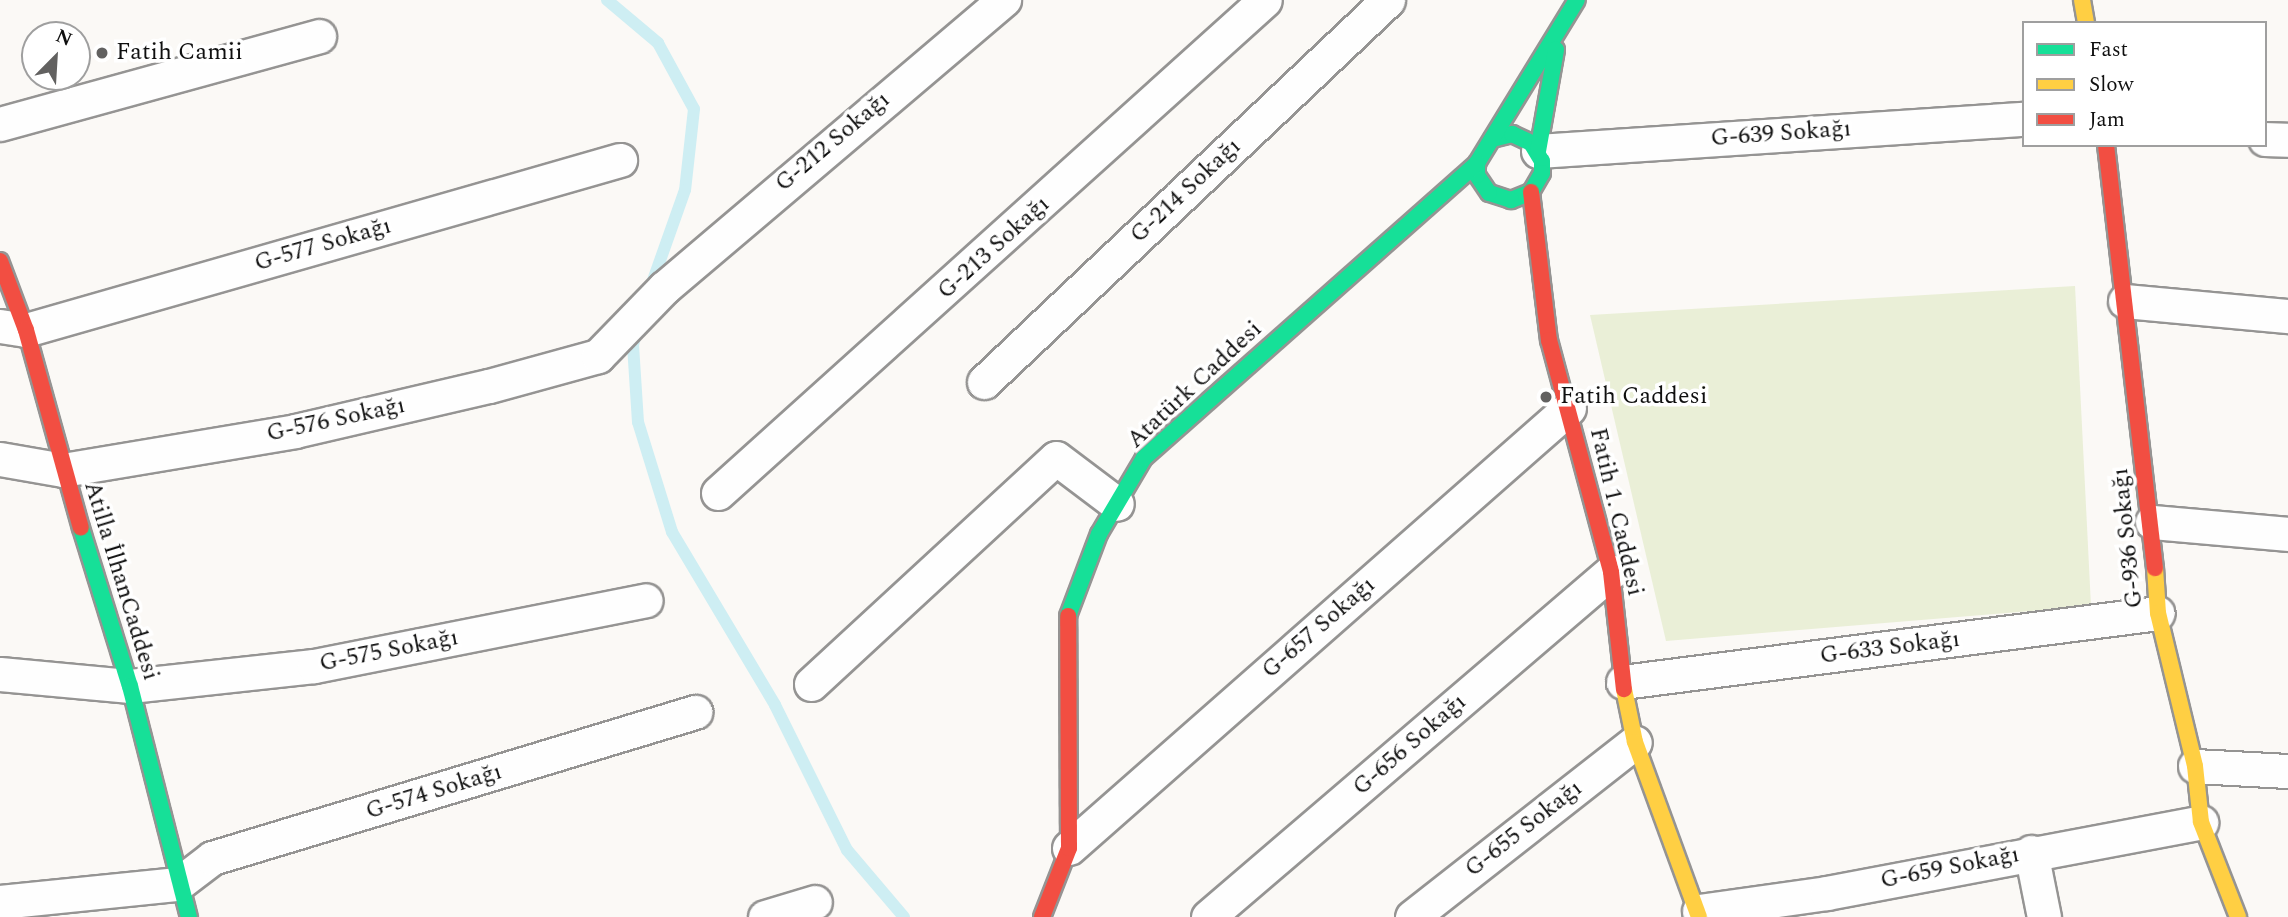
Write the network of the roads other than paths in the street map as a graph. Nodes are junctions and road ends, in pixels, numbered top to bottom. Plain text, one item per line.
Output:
1 (1004, 0) edge
2 (1265, 0) edge
3 (1388, 0) edge
4 (2082, 0) edge
5 (1564, 9) edge
6 (2086, 21) edge
7 (319, 36) dead end
8 (2022, 119) edge
9 (0, 124) edge
10 (1492, 139) junction
11 (2267, 139) edge
12 (2288, 140) edge
13 (2106, 147) edge
14 (1538, 151) junction
15 (620, 160) dead end
16 (1477, 163) junction
17 (1531, 192) junction
18 (1500, 198) junction
19 (1476, 204) dead end
20 (1452, 209) dead end
21 (1416, 217) junction
22 (0, 261) edge
23 (2125, 301) junction
24 (2288, 316) edge
25 (13, 328) edge
26 (603, 350) joint
27 (984, 382) dead end
28 (1569, 408) junction
29 (0, 458) edge
30 (63, 470) junction
31 (719, 492) dead end
32 (1117, 504) junction
33 (2152, 522) junction
34 (2288, 534) edge
35 (1611, 572) junction
36 (646, 600) dead end
37 (2158, 613) junction
38 (0, 674) edge
39 (1623, 682) junction
40 (811, 684) dead end
41 (130, 686) junction
42 (695, 712) dead end
43 (1635, 741) junction
44 (2195, 766) junction
45 (2288, 771) edge
46 (2201, 822) junction
47 (1069, 848) junction
48 (2031, 852) junction
49 (178, 884) junction
50 (0, 902) edge
51 (815, 902) dead end
52 (1830, 905) edge
53 (1699, 914) edge
54 (189, 917) edge
55 (765, 917) edge
56 (1042, 917) edge
57 (1208, 917) edge
58 (1412, 917) edge
59 (2043, 917) edge
60 (2238, 917) edge

1 - 26 street, G-212 Sokağı
2 - 31 street, G-213 Sokağı
3 - 27 street, G-214 Sokağı
4 - 6 street
5 - 10 street
5 - 14 street
7 - 9 street
8 - 14 street, G-639 Sokağı
10 - 14 street
10 - 16 street
11 - 12 street
13 - 23 street, G-936 Sokağı
14 - 17 street
15 - 25 street, G-577 Sokağı
16 - 18 street
16 - 21 street, Atatürk Caddesi
17 - 18 street
17 - 28 street, Fatih 1. Caddesi
18 - 19 street
20 - 21 street
21 - 32 street, Atatürk Caddesi
22 - 25 street, Atilla İlhanCaddesi
23 - 24 street
23 - 33 street, G-936 Sokağı
25 - 30 street, Atilla İlhanCaddesi
26 - 30 street, G-576 Sokağı
28 - 35 street, Fatih 1. Caddesi
28 - 47 street, G-657 Sokağı
29 - 30 street
30 - 41 street, Atilla İlhanCaddesi
32 - 40 street
32 - 47 street, Atatürk Caddesi
33 - 34 street
33 - 37 street, G-936 Sokağı
35 - 39 street, Fatih 1. Caddesi
35 - 57 street, G-656 Sokağı
36 - 41 street, G-575 Sokağı
37 - 39 street, G-633 Sokağı
37 - 44 street, G-936 Sokağı
38 - 41 street, G-575 Sokağı
39 - 43 street, Fatih 1. Caddesi
41 - 49 street, Atilla İlhanCaddesi
42 - 49 street, G-574 Sokağı
43 - 53 street, Fatih 1. Caddesi
43 - 58 street, G-655 Sokağı
44 - 45 street
44 - 46 street, G-936 Sokağı
46 - 48 street, G-659 Sokağı
46 - 60 street, G-936 Sokağı
47 - 56 street, Atatürk Caddesi
48 - 52 street, G-659 Sokağı
48 - 59 street
49 - 50 street
49 - 54 street, Atilla İlhanCaddesi
51 - 55 street
52 - 53 street, G-659 Sokağı

